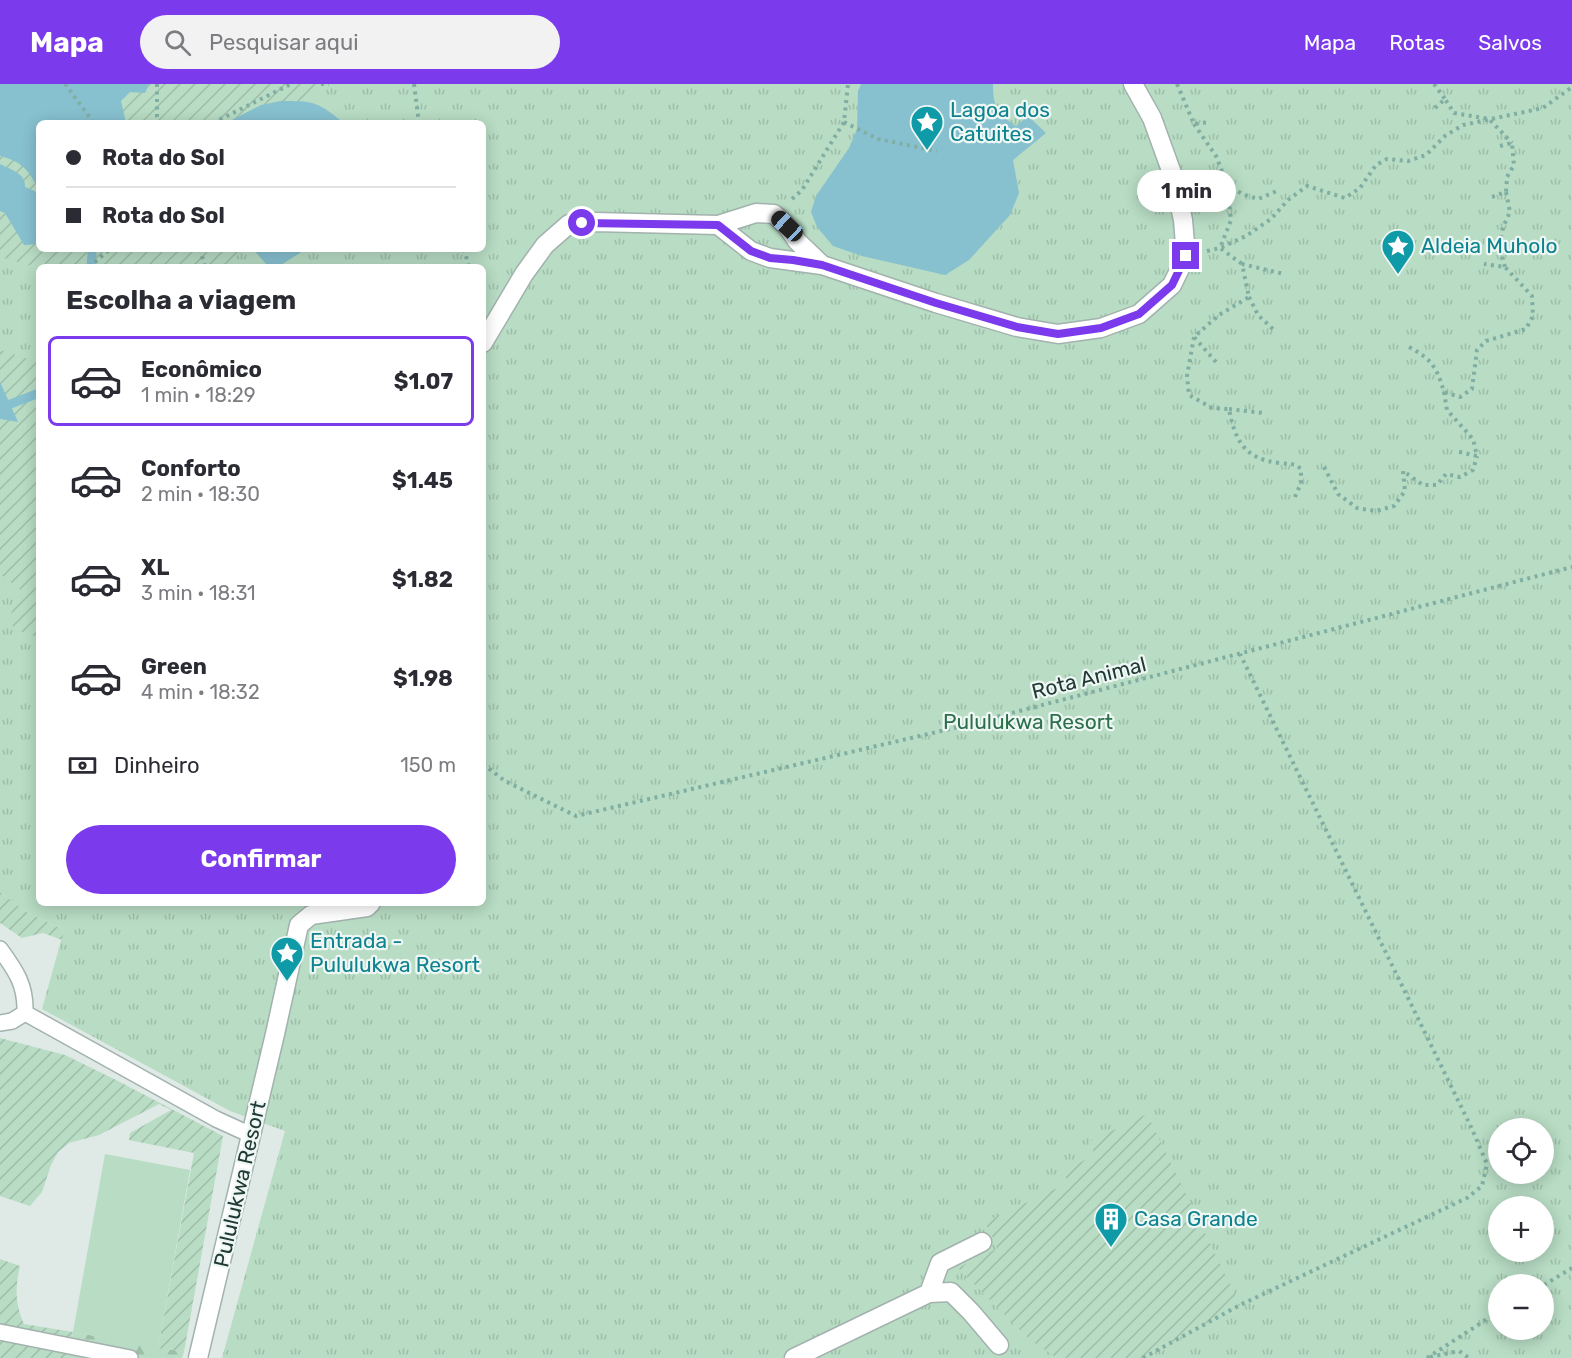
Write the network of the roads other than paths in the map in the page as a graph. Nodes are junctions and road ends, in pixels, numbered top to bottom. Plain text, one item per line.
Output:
1 (1133, 84) edge
2 (718, 225) junction
3 (822, 265) junction
4 (486, 338) edge
5 (368, 906) edge
6 (0, 950) edge
7 (25, 1013) junction
8 (0, 1023) edge
9 (251, 1135) junction
10 (982, 1242) dead end
11 (929, 1293) junction
12 (0, 1332) edge
13 (999, 1345) dead end
14 (130, 1358) edge
15 (198, 1358) edge
16 (794, 1358) edge

1 - 3 street
2 - 3 street
2 - 3 street
2 - 4 street
5 - 9 street, Pululukwa Resort
6 - 7 lane
7 - 8 lane
7 - 9 lane
9 - 15 street, Pululukwa Resort
10 - 11 street
11 - 13 street
11 - 16 street
12 - 14 lane

